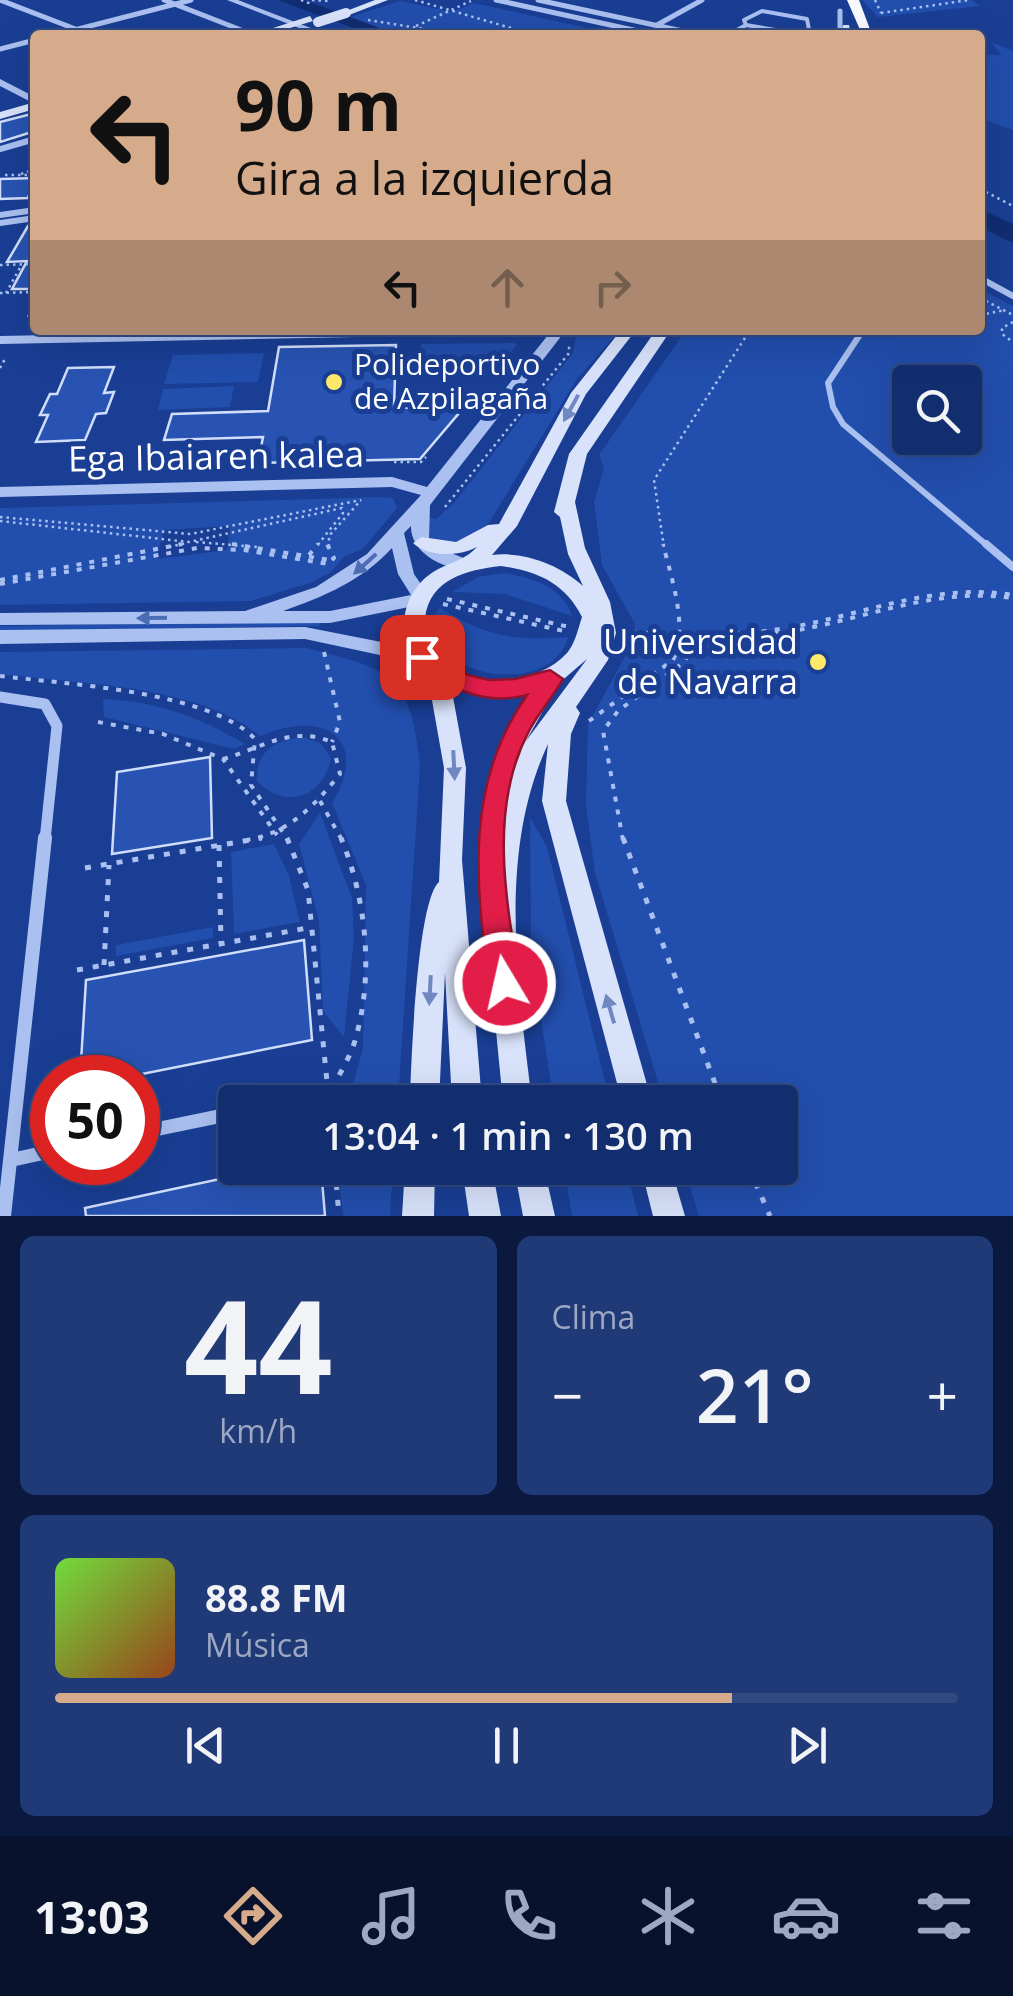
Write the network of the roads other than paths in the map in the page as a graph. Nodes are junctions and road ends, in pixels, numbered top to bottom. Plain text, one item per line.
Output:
1 (164, 0) edge
2 (191, 0) edge
3 (231, 0) edge
4 (368, 0) edge
5 (384, 0) edge
6 (496, 0) edge
7 (538, 0) edge
8 (702, 0) edge
9 (853, 0) edge
10 (2, 1) edge
11 (175, 4) junction
12 (838, 5) edge
13 (341, 11) junction
14 (306, 23) junction
15 (656, 25) junction
16 (746, 25) junction
17 (78, 29) junction
18 (74, 30) edge
19 (242, 30) edge
20 (276, 30) edge
21 (288, 30) edge
22 (317, 30) edge
23 (633, 30) edge
24 (678, 30) edge
25 (737, 30) edge
26 (776, 30) edge
27 (807, 30) edge
28 (844, 30) edge
29 (865, 30) edge
30 (30, 41) edge
31 (0, 50) edge
32 (0, 82) edge
33 (30, 100) edge
34 (30, 103) edge
35 (0, 112) edge
36 (30, 142) edge
37 (0, 150) edge
38 (30, 211) edge
39 (0, 215) edge
40 (30, 219) edge
41 (0, 222) edge
42 (985, 281) edge
43 (1013, 296) edge
44 (30, 322) edge
45 (0, 329) edge
46 (168, 335) edge
47 (562, 335) edge
48 (625, 335) edge
49 (661, 335) edge
50 (860, 335) edge
51 (4, 346) edge
52 (531, 479) junction
53 (0, 492) edge
54 (427, 498) junction
55 (566, 502) junction
56 (396, 532) junction
57 (422, 543) junction
58 (469, 564) junction
59 (1013, 567) edge
60 (574, 586) junction
61 (419, 598) junction
62 (250, 616) junction
63 (0, 620) edge
64 (0, 637) edge
65 (430, 664) junction
66 (583, 677) junction
67 (550, 679) junction
68 (0, 697) edge
69 (450, 860) junction
70 (505, 983) junction
71 (425, 1085) edge
72 (467, 1085) edge
73 (515, 1085) edge
74 (632, 1085) edge
75 (218, 1116) edge
76 (160, 1129) edge
77 (30, 1156) edge
78 (11, 1160) junction
79 (419, 1185) edge
80 (480, 1185) edge
81 (533, 1185) edge
82 (661, 1185) edge
83 (4, 1216) edge
84 (418, 1216) edge
85 (485, 1216) edge
86 (539, 1216) edge
87 (670, 1216) edge

1 - 11 street
2 - 11 street
3 - 14 street
4 - 13 main road
5 - 13 main road
6 - 23 street
7 - 15 street
8 - 15 street
9 - 29 highway
10 - 17 street
11 - 17 street
11 - 19 street
12 - 28 highway
13 - 14 main road, bridge
14 - 20 main road
14 - 21 main road
14 - 22 street
15 - 24 street
16 - 25 lane
16 - 26 lane
16 - 27 lane
17 - 18 street
30 - 31 street
32 - 33 street
34 - 35 main road
36 - 37 street
38 - 39 street
40 - 41 street
42 - 43 street
44 - 45 street
46 - 51 street
47 - 54 street
48 -> 52 main road
49 - 55 main road
50 - 59 lane
52 - 57 main road
52 - 58 main road
53 - 54 street, Ega Ibaiaren kalea
54 - 56 street
54 - 57 street
55 - 60 main road
55 - 66 main road
56 - 61 street
56 -> 62 street
57 - 58 street
58 - 60 main road
58 - 61 main road
60 - 67 main road
61 - 62 street
61 - 65 main road
62 -> 63 street
64 - 65 street
65 - 67 main road
65 -> 69 main road
66 - 70 main road
74 -> 66 main road
67 - 70 main road
68 - 78 street
69 -> 71 main road
69 - 72 main road
70 - 73 main road
75 - 76 street
77 - 78 street
78 - 83 street
79 - 84 main road
80 - 85 main road
81 - 86 main road
82 - 87 main road

